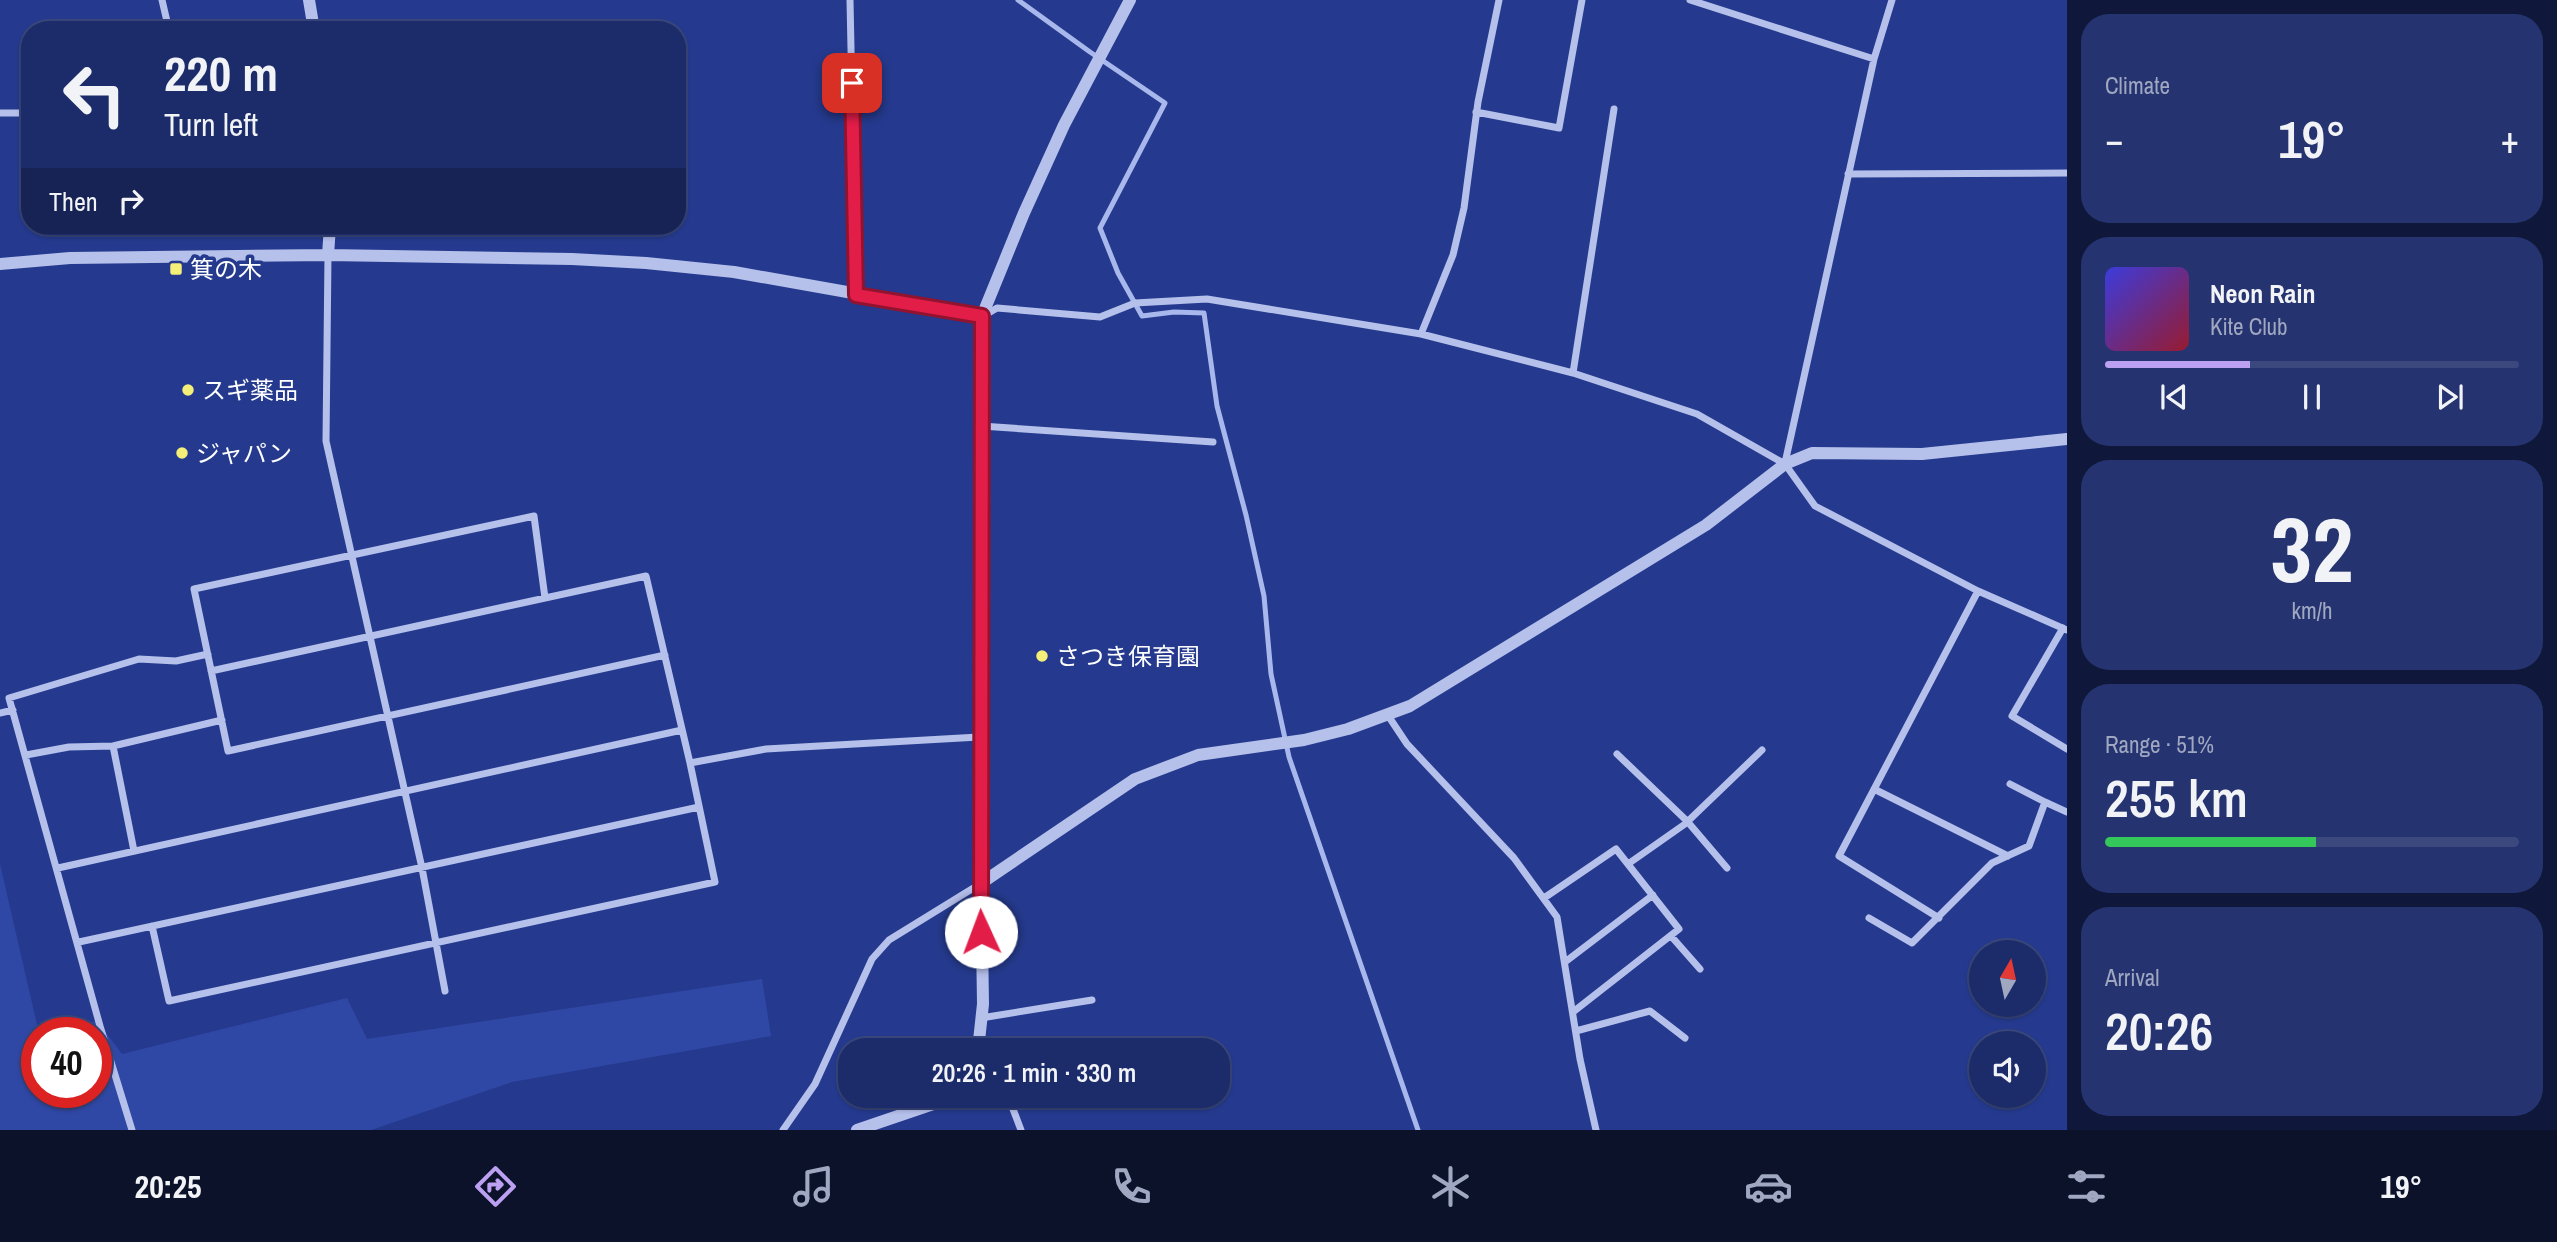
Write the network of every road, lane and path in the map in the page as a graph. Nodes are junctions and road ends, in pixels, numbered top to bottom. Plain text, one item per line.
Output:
1 (162, 0) edge
2 (309, 0) edge
3 (849, 0) edge
4 (1130, 0) edge
5 (1499, 0) edge
6 (1582, 0) edge
7 (1690, 0) edge
8 (1892, 0) edge
9 (167, 21) edge
10 (312, 21) edge
11 (1874, 59) junction
12 (1614, 109) dead end
13 (1476, 112) junction
14 (0, 113) edge
15 (21, 113) edge
16 (2067, 173) edge
17 (1848, 174) junction
18 (329, 235) edge
19 (328, 255) junction
20 (0, 264) edge
21 (856, 295) junction
22 (982, 316) junction
23 (1421, 334) junction
24 (1573, 373) junction
25 (981, 426) junction
26 (2067, 439) edge
27 (1213, 442) dead end
28 (1785, 464) junction
29 (353, 556) junction
30 (1978, 590) junction
31 (545, 598) junction
32 (2065, 629) edge
33 (369, 636) junction
34 (208, 654) junction
35 (665, 655) junction
36 (211, 671) junction
37 (13, 710) junction
38 (0, 713) edge
39 (1387, 714) junction
40 (387, 716) junction
41 (222, 720) junction
42 (682, 730) junction
43 (979, 737) junction
44 (113, 746) junction
45 (2067, 749) edge
46 (1762, 750) dead end
47 (1617, 754) dead end
48 (26, 755) junction
49 (690, 763) junction
50 (2010, 784) dead end
51 (1874, 789) junction
52 (404, 792) junction
53 (2045, 802) junction
54 (699, 807) junction
55 (2067, 812) edge
56 (1687, 821) junction
57 (134, 851) junction
58 (2008, 856) junction
59 (1628, 864) junction
60 (58, 868) junction
61 (422, 868) junction
62 (1727, 868) dead end
63 (980, 884) junction
64 (1653, 895) junction
65 (1544, 898) junction
66 (1869, 918) dead end
67 (1939, 918) junction
68 (152, 926) junction
69 (1671, 936) junction
70 (79, 942) junction
71 (436, 942) junction
72 (1565, 962) junction
73 (1700, 969) dead end
74 (445, 991) dead end
75 (1092, 1000) dead end
76 (1573, 1012) junction
77 (981, 1018) junction
78 (1576, 1031) junction
79 (979, 1038) edge
80 (1685, 1038) dead end
81 (922, 1108) edge
82 (1013, 1108) edge
83 (132, 1130) edge
84 (783, 1130) edge
85 (857, 1130) edge
86 (1021, 1130) edge
87 (1596, 1130) edge

1 - 9 street
2 - 10 street
3 - 21 street
4 - 22 street
5 - 13 street
6 - 13 street
7 - 11 street
8 - 11 street
11 - 17 street
12 - 24 street
13 - 23 street
14 - 15 street
16 - 17 street
17 - 28 street
18 - 19 street
19 - 20 street
19 - 21 street
19 - 29 street
21 - 22 street
22 - 23 street
22 - 25 street
23 - 24 street
24 - 28 street
25 - 27 street
25 - 43 street
26 - 28 street
28 - 30 street
28 - 39 street
29 - 31 street
29 - 33 street
29 - 34 street
30 - 32 street
30 - 51 street
31 - 33 street
31 - 35 street
32 - 45 street
33 - 36 street
33 - 40 street
34 - 36 street
34 - 37 street
35 - 40 street
35 - 42 street
36 - 41 street
37 - 38 street
37 - 48 street
39 - 63 street
39 - 65 street
40 - 41 street
40 - 52 street
41 - 44 street
42 - 49 street
42 - 52 street
43 - 49 street
43 - 63 street
44 - 48 street
44 - 57 street
46 - 56 street
47 - 56 street
48 - 60 street
49 - 54 street
50 - 53 street
51 - 58 street
51 - 67 street
52 - 57 street
52 - 61 street
53 - 55 street
53 - 58 street
54 - 61 street
54 - 71 street
56 - 59 street
56 - 62 street
57 - 60 street
58 - 67 street
59 - 64 street
59 - 65 street
60 - 70 street
61 - 68 street
61 - 71 street
63 - 77 street
63 - 84 street
64 - 69 street
64 - 72 street
65 - 72 street
66 - 67 street
68 - 70 street
68 - 71 street
69 - 73 street
69 - 76 street
70 - 83 street
71 - 74 street
72 - 76 street
75 - 77 street
76 - 78 street
77 - 79 street
78 - 80 street
78 - 87 street
81 - 85 street
82 - 86 street

